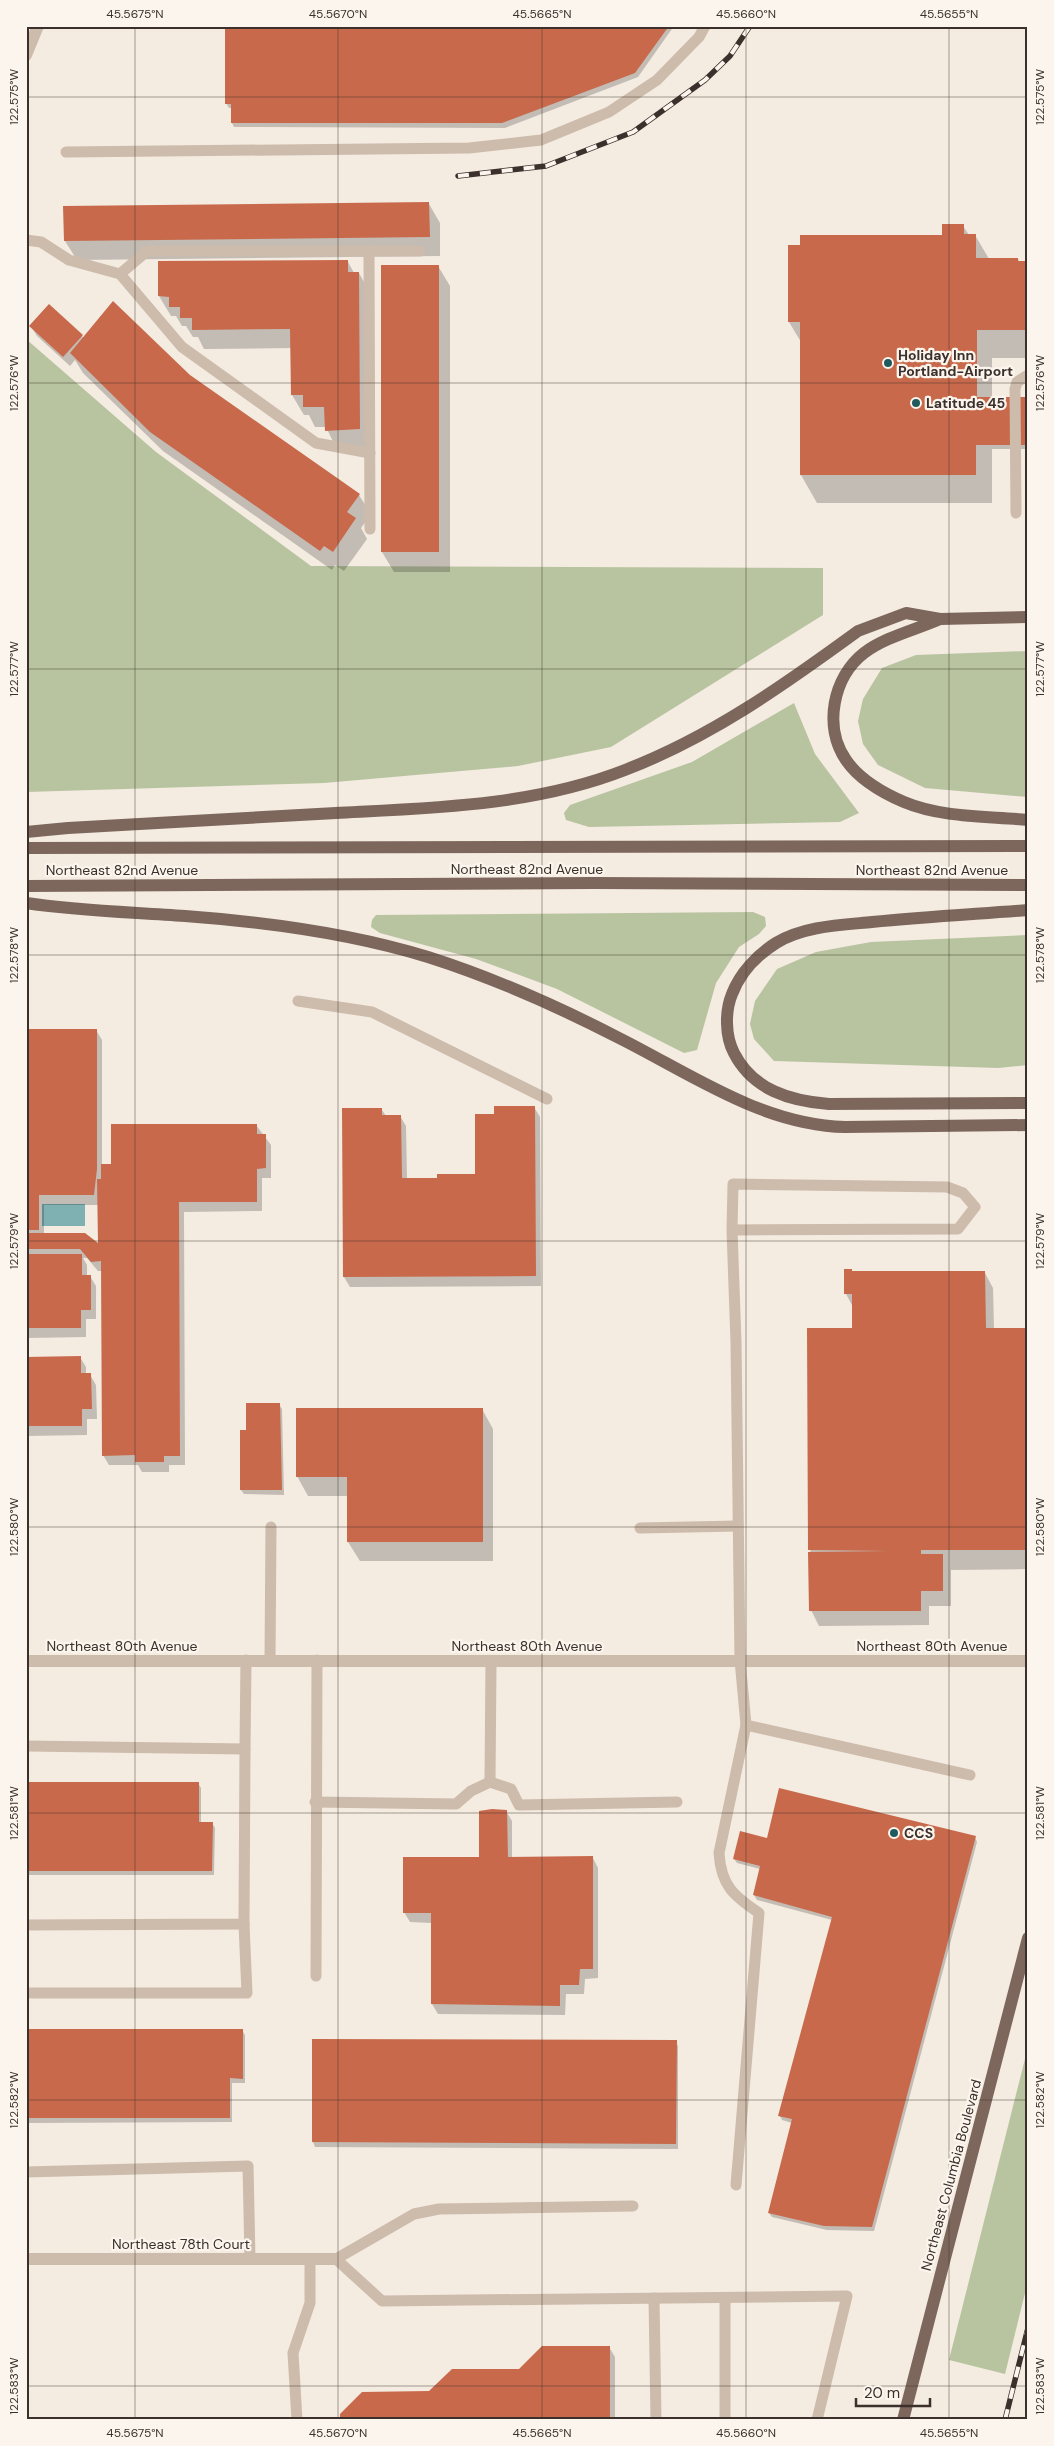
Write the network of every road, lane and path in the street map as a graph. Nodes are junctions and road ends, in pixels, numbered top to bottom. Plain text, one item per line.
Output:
1 (38, 26) edge
2 (705, 26) edge
3 (26, 55) edge
4 (66, 152) dead end
5 (26, 240) edge
6 (369, 252) junction
7 (420, 252) dead end
8 (120, 274) junction
9 (1028, 375) edge
10 (370, 453) junction
11 (1016, 513) dead end
12 (370, 529) dead end
13 (1028, 617) edge
14 (940, 618) junction
15 (1028, 820) edge
16 (26, 832) edge
17 (1028, 846) edge
18 (26, 848) edge
19 (1028, 885) edge
20 (26, 886) edge
21 (26, 903) edge
22 (1028, 910) edge
23 (298, 1001) dead end
24 (547, 1099) dead end
25 (1028, 1103) edge
26 (1028, 1125) edge
27 (732, 1230) junction
28 (738, 1526) junction
29 (271, 1527) dead end
30 (640, 1528) dead end
31 (246, 1660) junction
32 (270, 1660) junction
33 (317, 1660) junction
34 (740, 1660) junction
35 (26, 1661) edge
36 (491, 1661) junction
37 (1028, 1661) edge
38 (746, 1725) junction
39 (26, 1746) edge
40 (245, 1749) junction
41 (970, 1774) dead end
42 (490, 1782) junction
43 (315, 1802) junction
44 (676, 1802) dead end
45 (244, 1924) junction
46 (26, 1925) edge
47 (1028, 1938) edge
48 (316, 1976) dead end
49 (26, 1993) edge
50 (26, 2172) edge
51 (736, 2185) dead end
52 (633, 2206) dead end
53 (250, 2259) junction
54 (310, 2259) junction
55 (336, 2259) junction
56 (26, 2260) edge
57 (654, 2298) junction
58 (725, 2298) junction
59 (296, 2420) edge
60 (656, 2420) edge
61 (725, 2420) edge
62 (817, 2420) edge
63 (903, 2420) edge

1 - 3 street
2 - 4 lane
5 - 8 lane
6 - 7 lane
6 - 8 lane
6 - 10 lane
8 - 10 lane
9 - 11 lane
10 - 12 lane
13 - 14 main road
14 - 15 main road
14 - 16 main road
17 - 18 main road, Northeast 82nd Avenue
19 - 20 main road, Northeast 82nd Avenue
21 - 26 main road
22 - 25 main road
23 - 24 lane
27 - 27 lane
27 - 28 lane
28 - 30 lane
28 - 34 lane
29 - 32 lane
31 - 32 street, Northeast 80th Avenue
31 - 35 street, Northeast 80th Avenue
31 - 40 lane
32 - 33 street, Northeast 80th Avenue
33 - 36 street, Northeast 80th Avenue
33 - 43 lane
34 - 36 street, Northeast 80th Avenue
34 - 37 street, Northeast 80th Avenue
34 - 38 lane
36 - 42 lane
38 - 41 lane
38 - 51 lane
39 - 40 lane
40 - 45 lane
42 - 43 lane
42 - 44 lane
43 - 48 lane
45 - 46 lane
45 - 49 lane
47 - 63 main road, Northeast Columbia Boulevard
50 - 53 lane
52 - 55 lane
53 - 54 street, Northeast 78th Court
53 - 56 street, Northeast 78th Court
54 - 55 street, Northeast 78th Court
54 - 59 lane
55 - 57 lane
57 - 58 lane
57 - 60 lane
58 - 61 lane
58 - 62 lane

